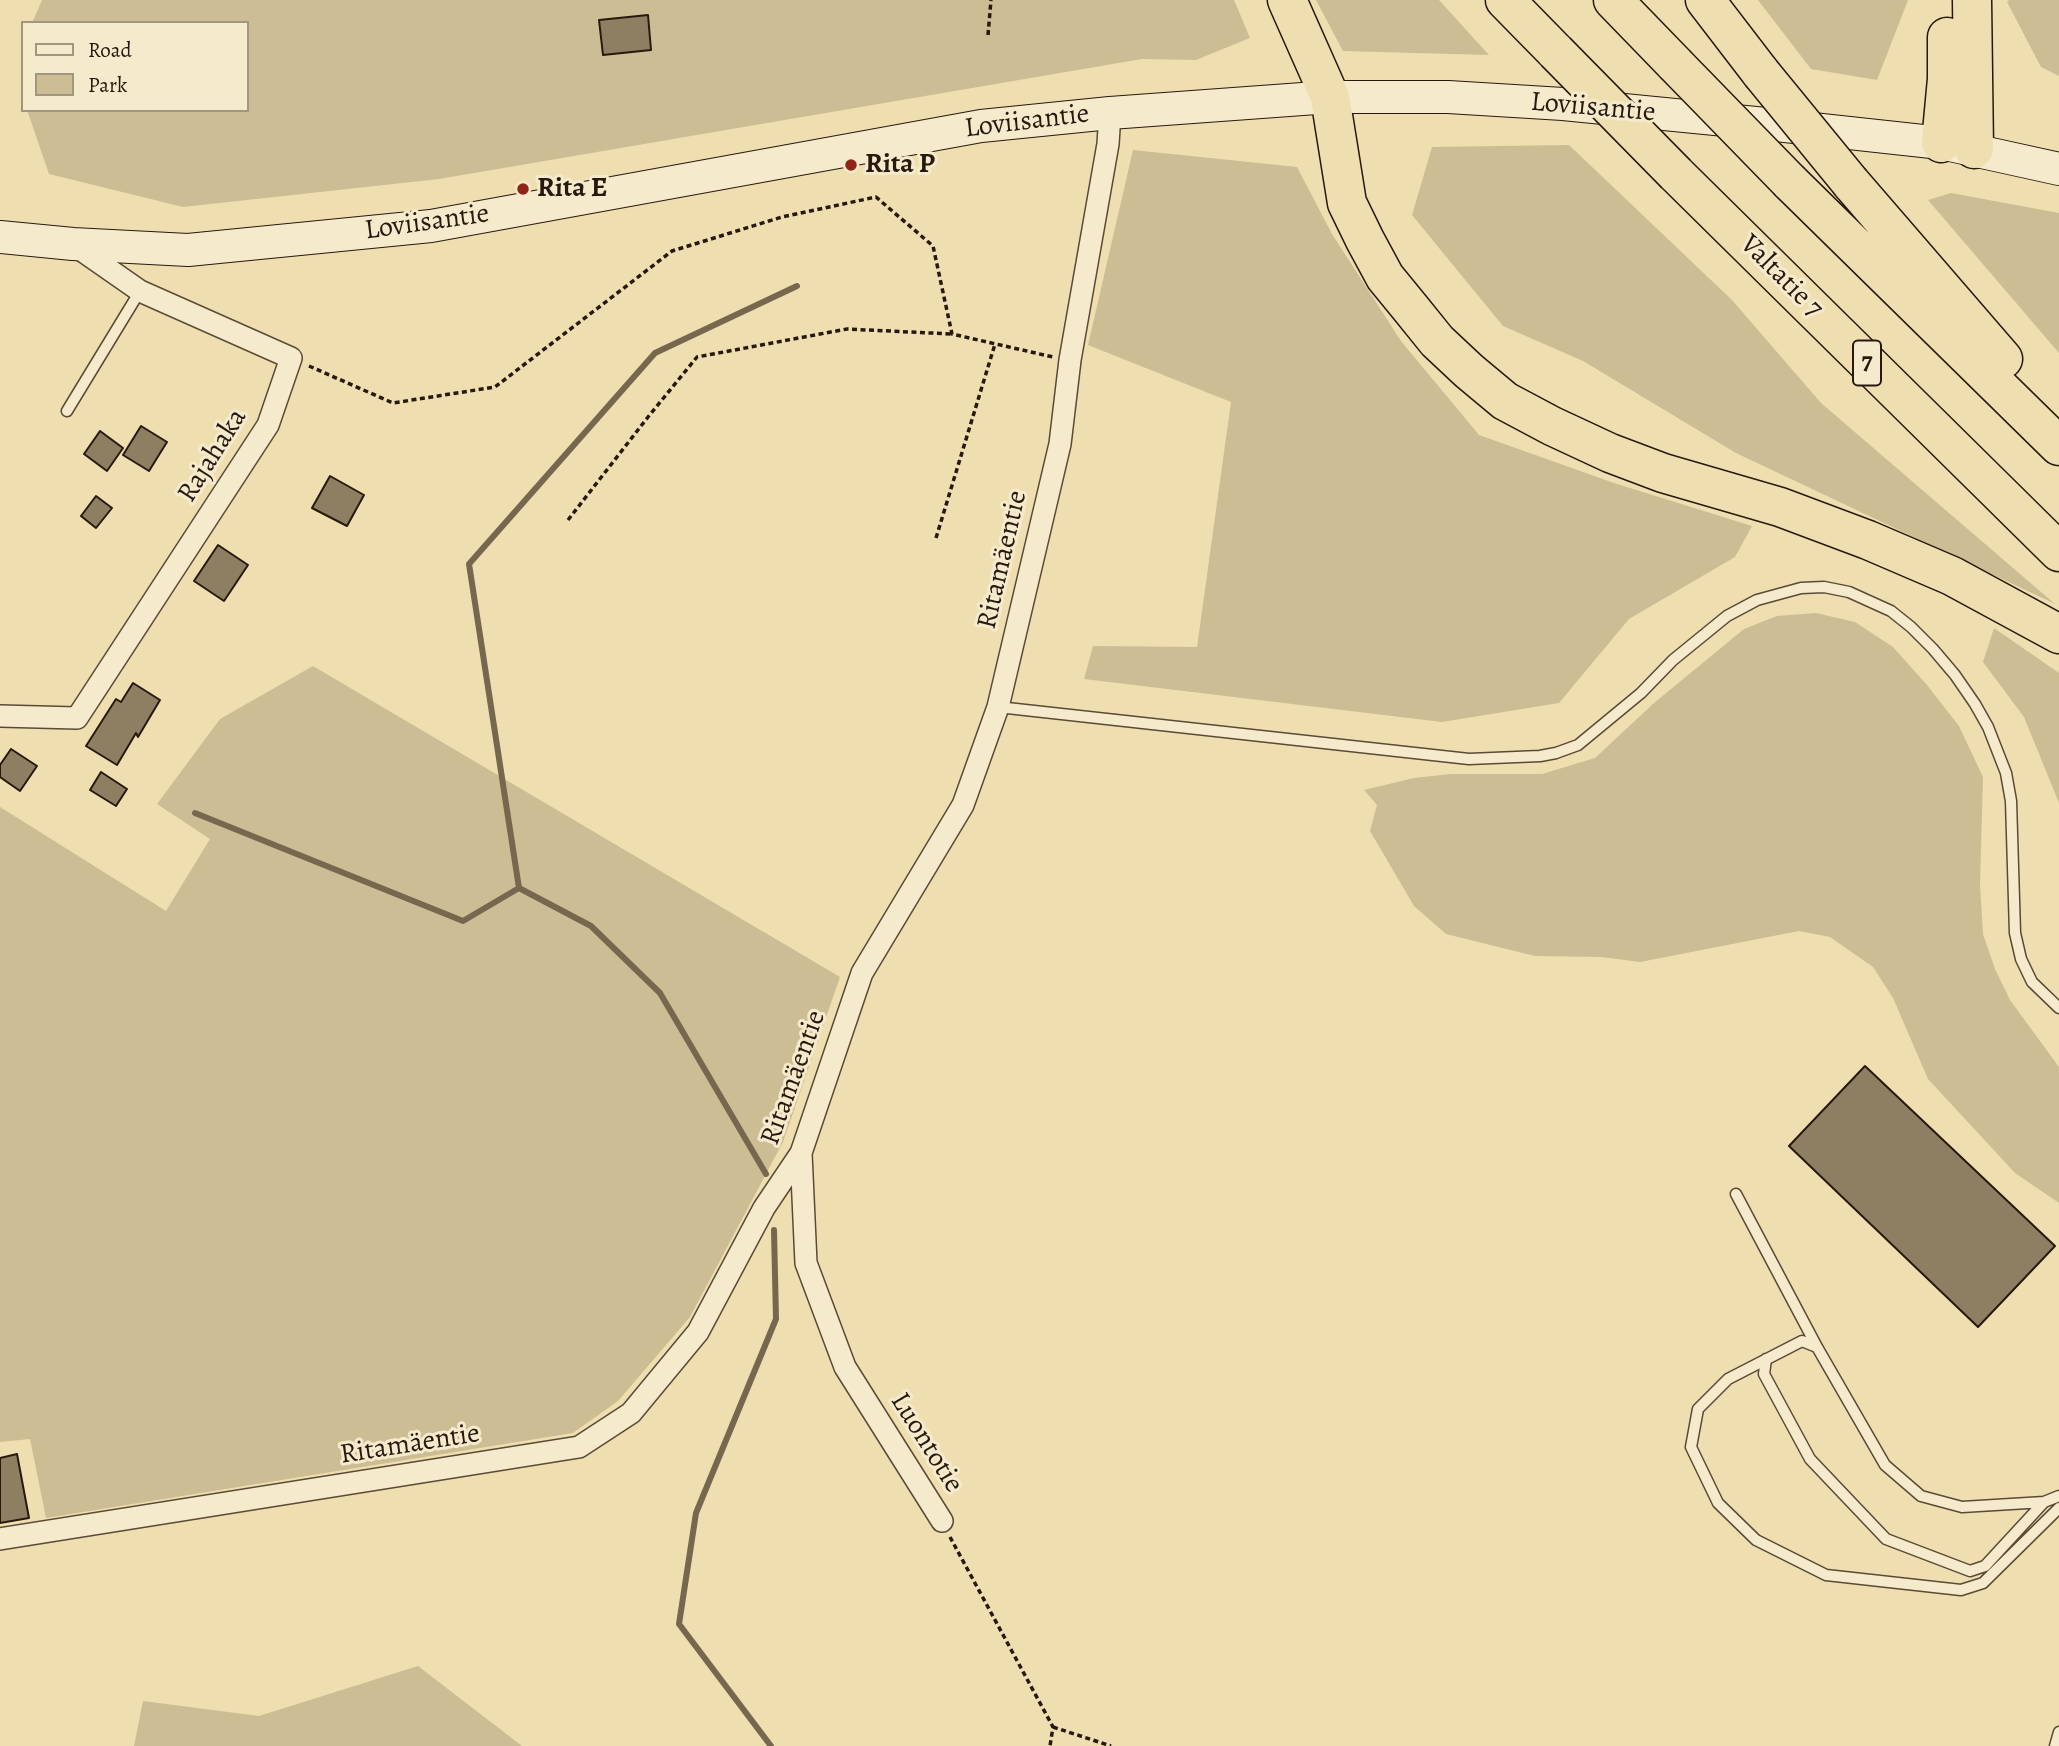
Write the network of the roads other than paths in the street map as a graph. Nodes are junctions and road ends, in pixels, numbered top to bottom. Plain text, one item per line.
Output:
1 (1287, 0) edge
2 (1505, 0) edge
3 (1613, 0) edge
4 (1705, 0) edge
5 (1946, 0) edge
6 (1972, 0) edge
7 (1330, 97) junction
8 (1110, 113) junction
9 (1958, 146) junction
10 (2059, 169) edge
11 (0, 237) edge
12 (73, 244) junction
13 (140, 291) junction
14 (67, 411) dead end
15 (2059, 416) edge
16 (2059, 446) edge
17 (2059, 552) edge
18 (2059, 634) edge
19 (998, 707) junction
20 (0, 716) edge
21 (2059, 1008) edge
22 (801, 1153) junction
23 (1736, 1194) dead end
24 (1817, 1347) junction
25 (1766, 1359) junction
26 (2059, 1496) edge
27 (2044, 1502) junction
28 (2059, 1508) edge
29 (942, 1521) road end
30 (0, 1539) edge
31 (2059, 1732) edge
32 (2055, 1746) edge

1 - 7 highway
2 - 17 highway, Valtatie 7 / 7, bridge
3 - 16 highway, bridge
4 - 15 highway, bridge
5 - 9 highway
6 - 9 highway
7 - 8 main road, Loviisantie
7 - 9 main road, Loviisantie
7 - 18 highway
8 - 12 main road, Loviisantie
8 - 19 street, Ritamäentie
9 - 10 main road, Loviisantie
11 - 12 main road, Loviisantie
12 - 13 street
13 - 14 lane
13 - 20 street, Rajahaka
19 - 21 lane
19 - 22 street, Ritamäentie
22 - 29 street, Luontotie
22 - 30 street, Ritamäentie
23 - 24 lane
24 - 25 lane
24 - 27 lane
25 - 27 lane
25 - 28 lane
26 - 27 lane
31 - 32 lane

